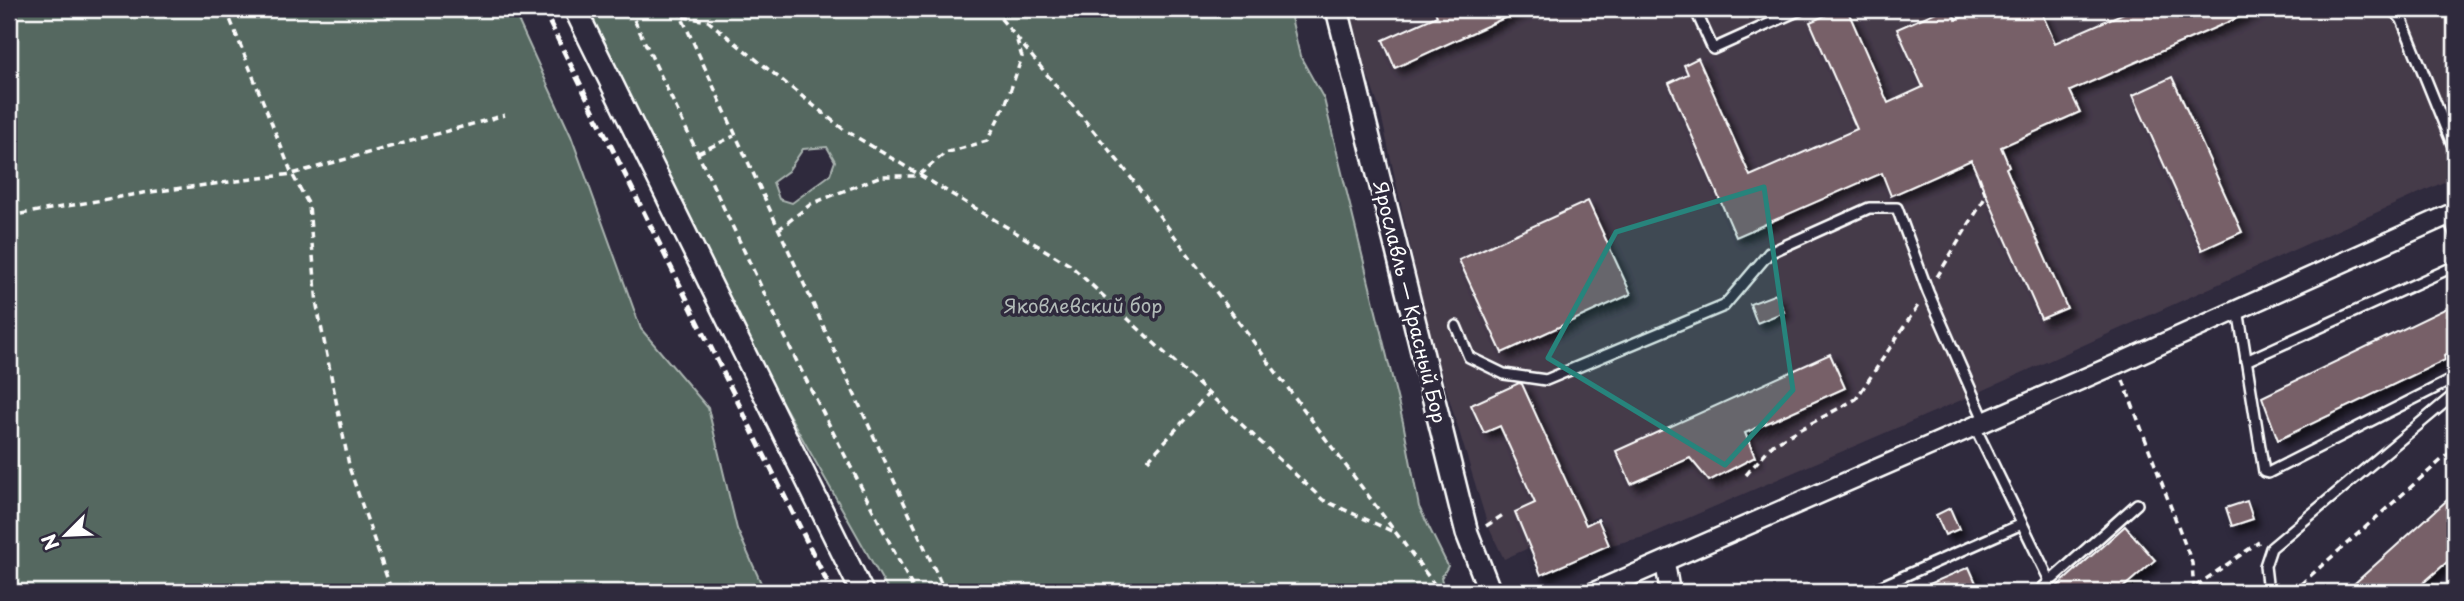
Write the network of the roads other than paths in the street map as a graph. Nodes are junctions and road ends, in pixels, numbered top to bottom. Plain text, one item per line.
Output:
1 (575, 9) edge
2 (1337, 9) edge
3 (1695, 9) edge
4 (1802, 9) edge
5 (2393, 9) edge
6 (2455, 151) edge
7 (2451, 214) edge
8 (2455, 234) edge
9 (2455, 266) edge
10 (2237, 308) junction
11 (1456, 326) dead end
12 (2246, 361) junction
13 (2455, 378) edge
14 (2455, 394) edge
15 (1980, 424) junction
16 (2137, 504) dead end
17 (2022, 524) junction
18 (1665, 563) junction
19 (2050, 581) junction
20 (862, 592) edge
21 (1490, 592) edge
22 (1594, 592) edge
23 (1670, 592) edge
24 (1868, 592) edge
25 (2038, 592) edge
26 (2268, 592) edge

1 - 20 street
2 - 21 street, Ярославль — Красный Бор
3 - 4 lane
5 - 6 lane
7 - 8 lane
7 - 10 street
9 - 12 lane
10 - 12 lane
10 - 15 street
11 - 15 lane
12 - 13 lane
14 - 26 lane
15 - 17 lane
15 - 18 street
16 - 19 lane
17 - 19 lane
17 - 24 lane
18 - 22 street
18 - 23 street
19 - 25 lane

